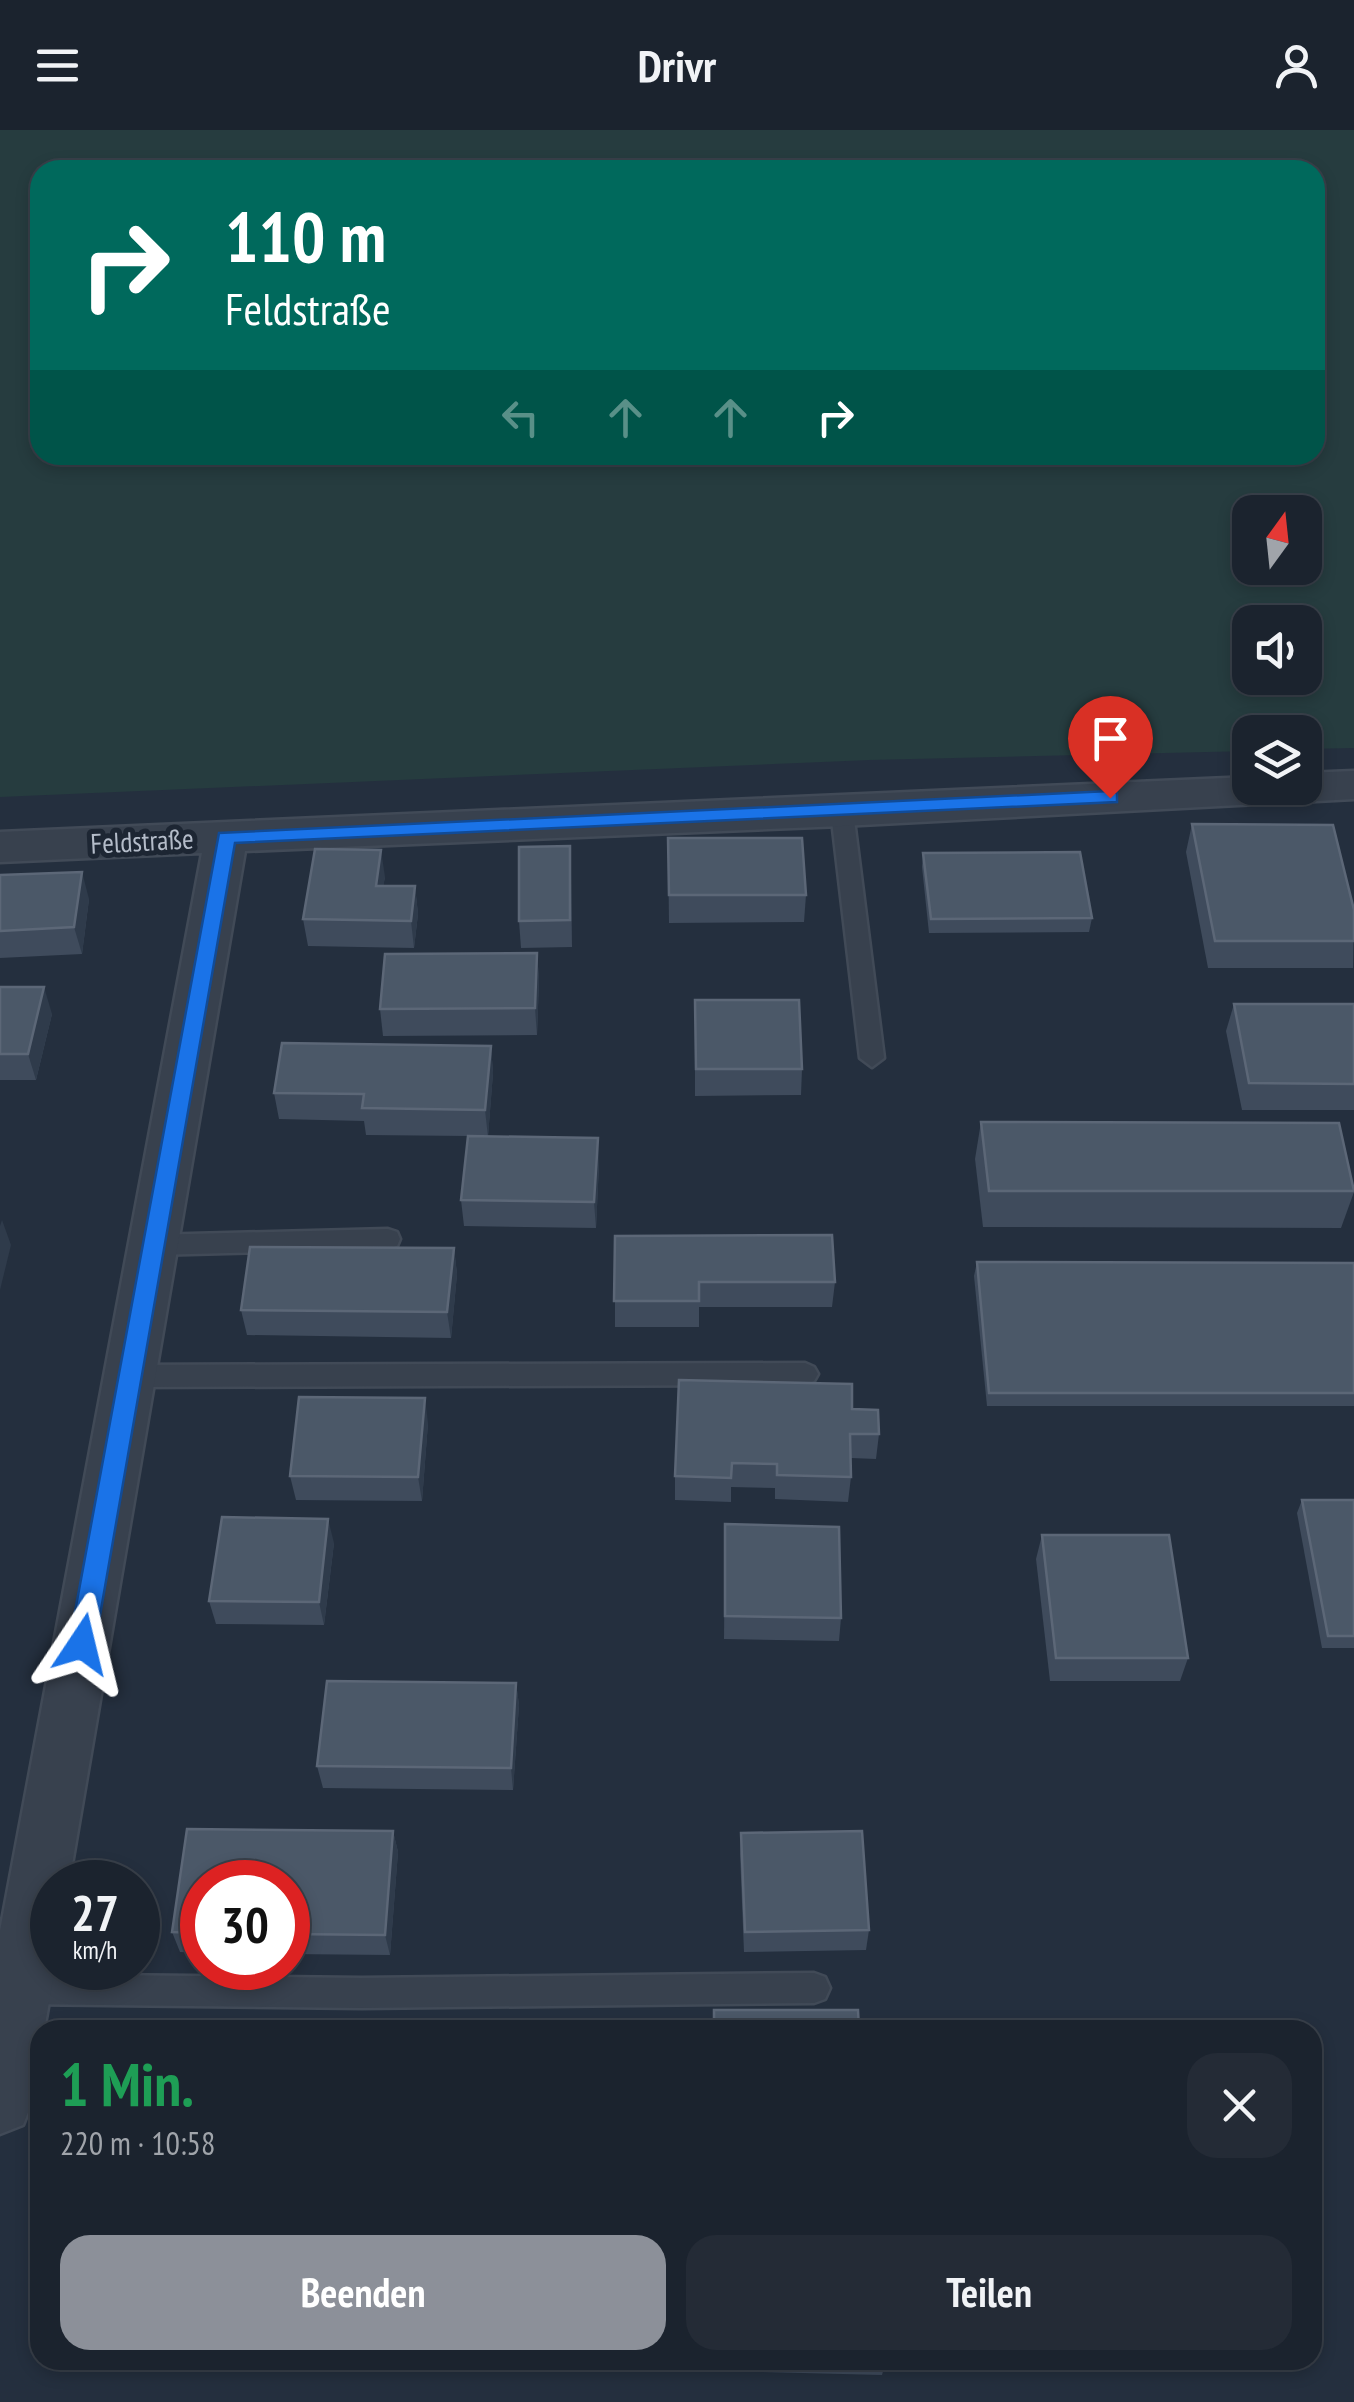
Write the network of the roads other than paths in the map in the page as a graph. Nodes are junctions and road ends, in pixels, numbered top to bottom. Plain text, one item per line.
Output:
1 (1354, 785) edge
2 (1322, 786) edge
3 (1232, 791) edge
4 (842, 812) junction
5 (226, 837) junction
6 (0, 848) edge
7 (872, 1058) dead end
8 (388, 1239) dead end
9 (153, 1244) junction
10 (804, 1374) dead end
11 (130, 1376) junction
12 (20, 1988) junction
13 (814, 1988) dead end
14 (0, 2102) edge

1 - 2 street, Feldstraße
3 - 4 street, Feldstraße
4 - 5 street, Feldstraße
4 - 7 lane
5 - 6 street, Feldstraße
5 - 9 street
8 - 9 lane
9 - 11 street
10 - 11 lane
11 - 12 street
12 - 13 lane
12 - 14 street

